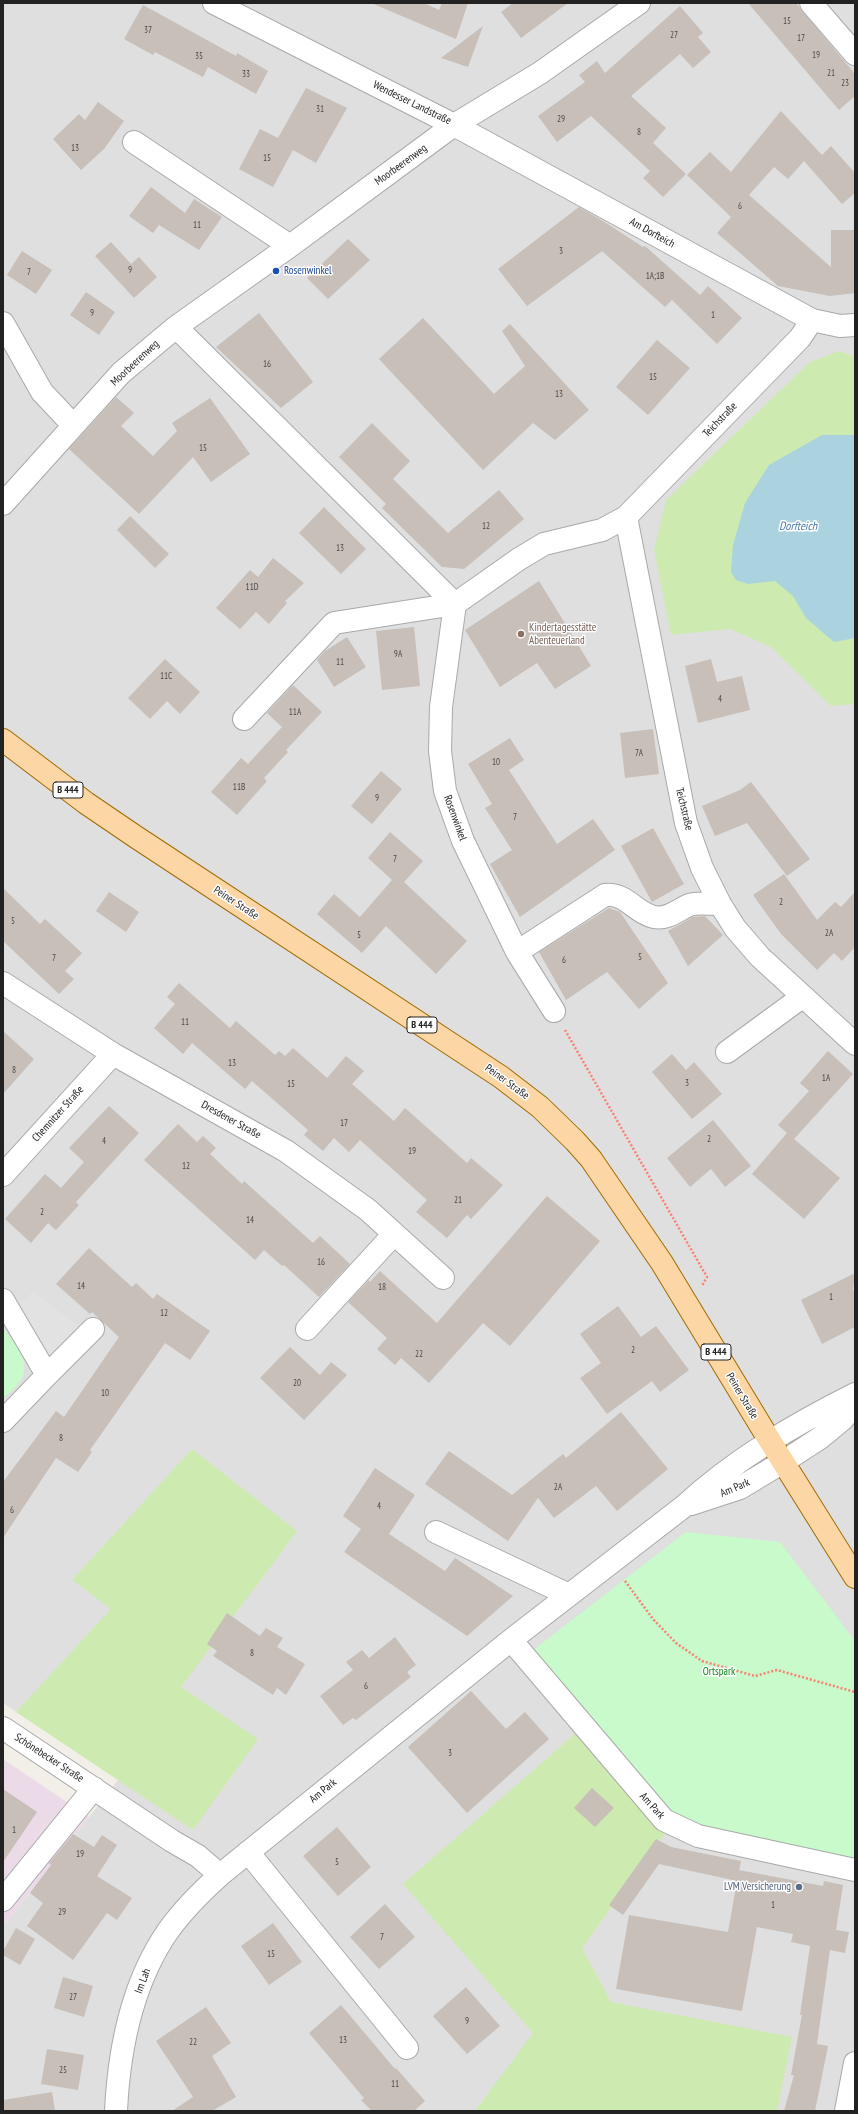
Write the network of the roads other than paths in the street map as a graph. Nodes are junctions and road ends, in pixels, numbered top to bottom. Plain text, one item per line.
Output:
1 (214, 3) edge
2 (639, 3) edge
3 (811, 3) edge
4 (855, 54) edge
5 (454, 125) junction
6 (134, 142) dead end
7 (290, 246) junction
8 (812, 320) junction
9 (3, 323) edge
10 (855, 325) edge
11 (176, 327) junction
12 (73, 425) junction
13 (3, 504) edge
14 (626, 517) junction
15 (455, 604) junction
16 (244, 719) dead end
17 (3, 740) edge
18 (720, 904) junction
19 (517, 952) junction
20 (3, 983) edge
21 (802, 997) junction
22 (554, 1011) road end
23 (855, 1044) edge
24 (727, 1052) dead end
25 (113, 1054) junction
26 (3, 1175) edge
27 (394, 1234) junction
28 (443, 1278) dead end
29 (3, 1300) edge
30 (93, 1328) dead end
31 (307, 1330) dead end
32 (47, 1375) junction
33 (855, 1394) edge
34 (855, 1404) edge
35 (3, 1421) edge
36 (770, 1441) junction
37 (783, 1462) junction
38 (683, 1507) junction
39 (436, 1532) dead end
40 (855, 1577) edge
41 (569, 1595) junction
42 (511, 1640) junction
43 (3, 1728) edge
44 (94, 1788) junction
45 (248, 1852) junction
46 (855, 1870) edge
47 (220, 1875) junction
48 (3, 1900) edge
49 (407, 2048) dead end
50 (855, 2063) edge
51 (116, 2111) edge
52 (846, 2111) edge

1 - 5 street, Wendesser Landstraße
2 - 5 street, Wendesser Landstraße
3 - 4 street
5 - 7 street, Moorbeerenweg
5 - 8 street, Am Dorfteich
6 - 7 street
7 - 11 street, Moorbeerenweg
8 - 10 street, Am Dorfteich
8 - 14 street, Teichstraße
9 - 12 street
11 - 12 street, Moorbeerenweg
11 - 15 street
12 - 13 street, Moorbeerenweg
14 - 15 street, Teichstraße
14 - 18 street, Teichstraße
15 - 16 street
15 - 19 street, Rosenwinkel
17 - 36 main road, Peiner Straße / B 444
18 - 19 street
18 - 21 street, Teichstraße
19 - 22 street, Rosenwinkel
20 - 25 street, Dresdener Straße
21 - 23 street, Teichstraße
21 - 24 street
25 - 26 street, Chemnitzer Straße
25 - 27 street, Dresdener Straße
27 - 28 street, Dresdener Straße
27 - 31 street
29 - 32 street
30 - 32 street
32 - 35 street
33 - 36 street, Am Park
34 - 37 street, Am Park
36 - 37 main road, Peiner Straße / B 444
36 - 38 street, Am Park
37 - 38 street, Am Park
37 - 40 main road, Peiner Straße / B 444
38 - 41 street, Am Park
39 - 41 street
41 - 42 street, Am Park
42 - 45 street, Am Park
42 - 46 street, Am Park
43 - 44 street, Schönebecker Straße
44 - 47 street
44 - 48 street
45 - 47 street, Am Park
45 - 49 street
47 - 51 street, Im Lah
50 - 52 street

